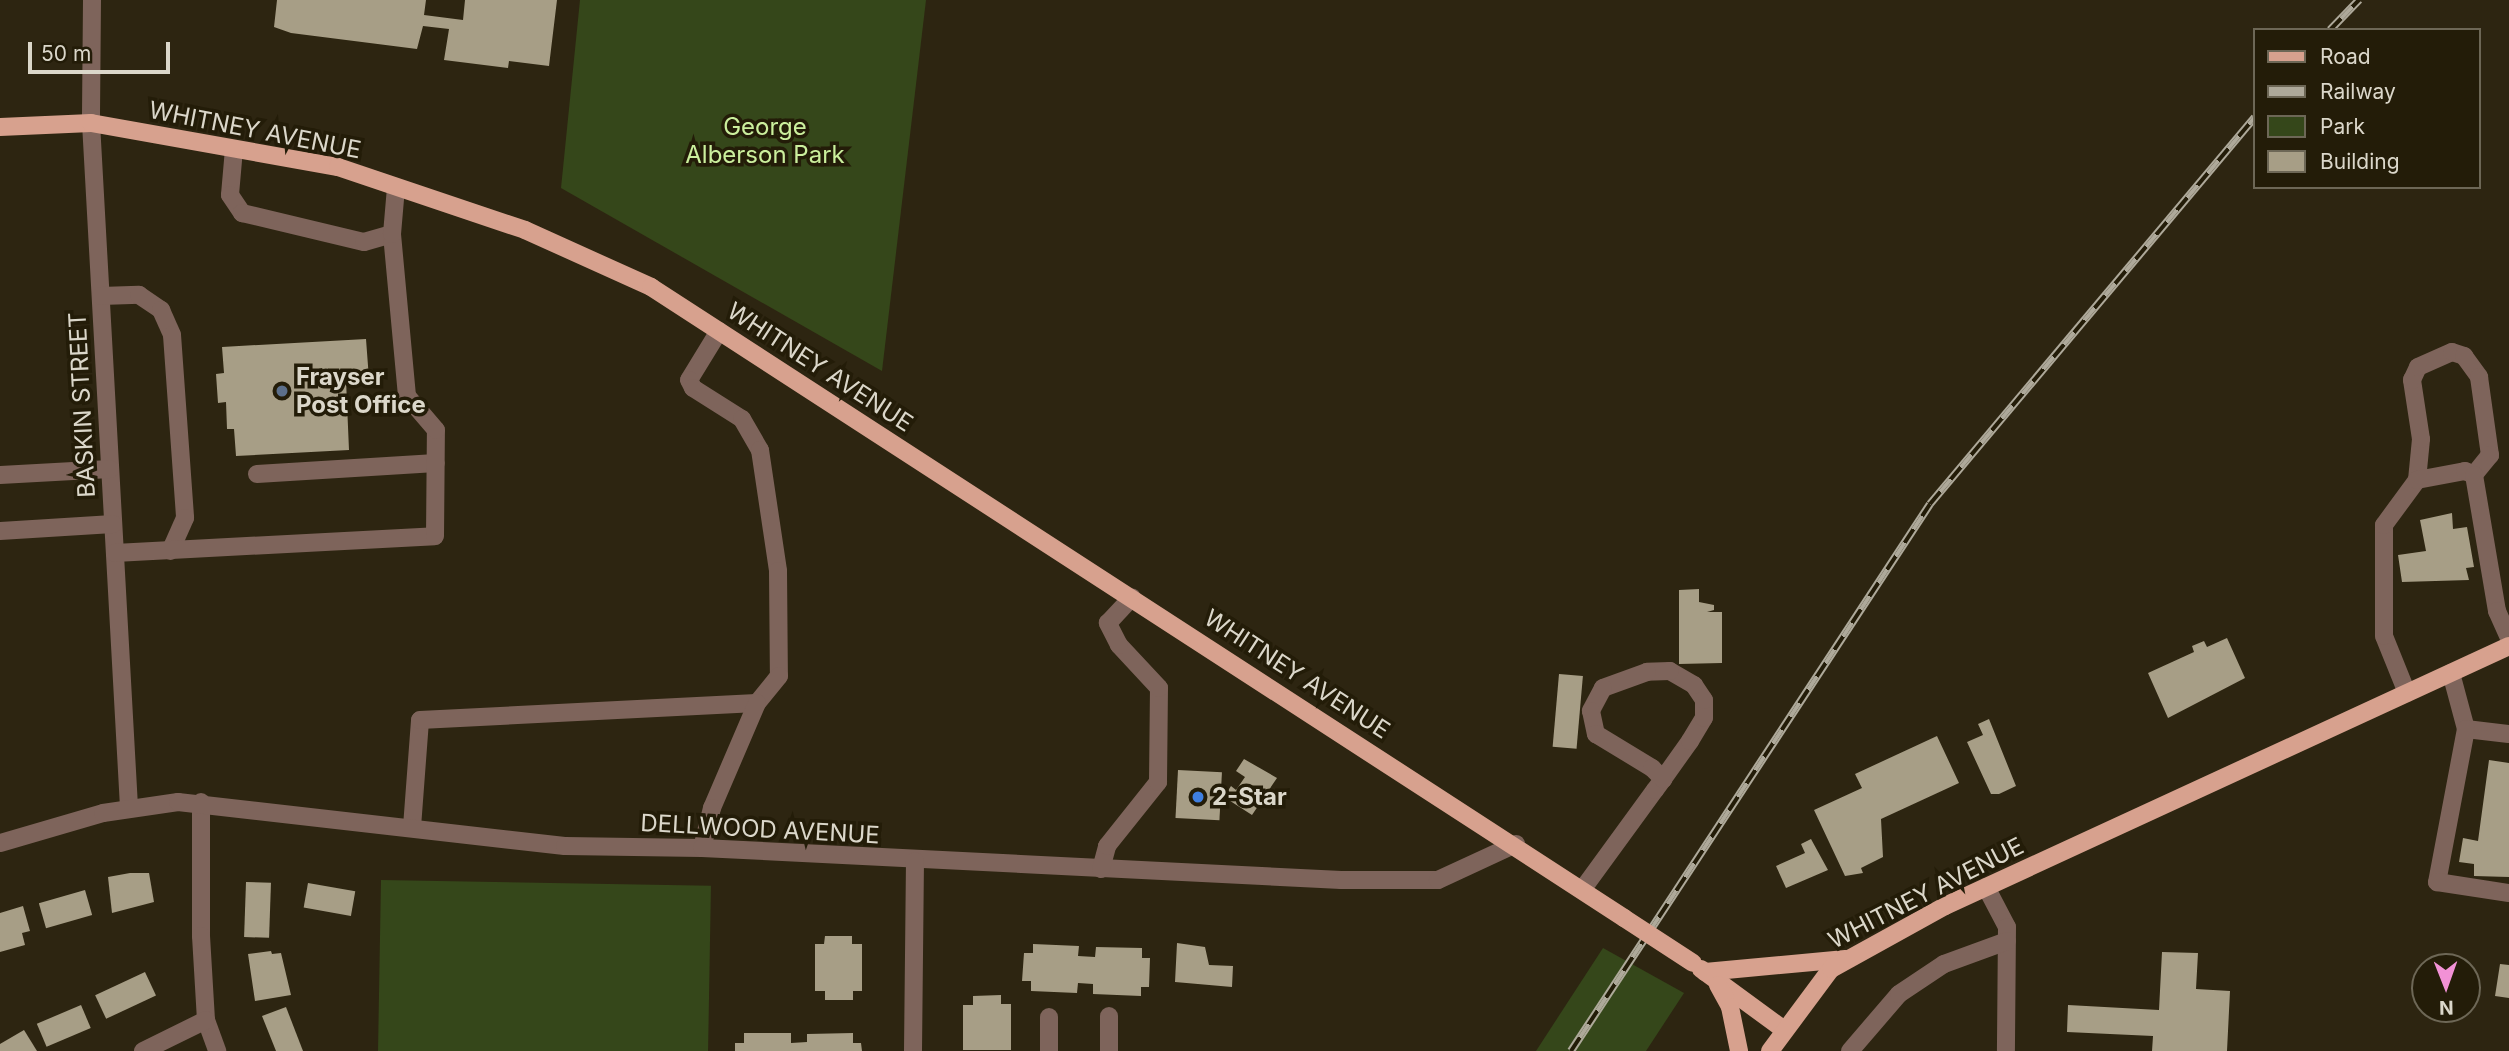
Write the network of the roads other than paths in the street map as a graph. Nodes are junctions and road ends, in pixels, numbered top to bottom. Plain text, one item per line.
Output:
1 (92, 0) edge
2 (91, 123) junction
3 (0, 127) edge
4 (234, 149) junction
5 (396, 187) junction
6 (392, 234) junction
7 (101, 296) junction
8 (719, 331) junction
9 (436, 463) junction
10 (110, 469) junction
11 (257, 474) dead end
12 (0, 475) edge
13 (2473, 475) junction
14 (2417, 480) junction
15 (113, 524) junction
16 (0, 531) edge
17 (170, 551) junction
18 (115, 553) junction
19 (1132, 597) junction
20 (2509, 638) edge
21 (2509, 646) edge
22 (2451, 673) junction
23 (2407, 693) junction
24 (757, 703) junction
25 (2466, 729) junction
26 (2509, 734) edge
27 (1662, 779) junction
28 (201, 802) junction
29 (129, 807) junction
30 (412, 827) junction
31 (0, 843) edge
32 (1516, 844) junction
33 (702, 848) junction
34 (915, 861) junction
35 (1101, 869) junction
36 (1986, 887) junction
37 (1582, 890) junction
38 (2509, 893) edge
39 (2007, 941) junction
40 (1852, 958) junction
41 (1704, 971) junction
42 (1109, 1016) dead end
43 (1049, 1017) dead end
44 (206, 1020) junction
45 (1783, 1029) junction
46 (143, 1051) edge
47 (218, 1051) edge
48 (913, 1051) edge
49 (1049, 1051) edge
50 (1108, 1051) edge
51 (1739, 1051) edge
52 (1770, 1051) edge
53 (1850, 1051) edge
54 (2006, 1051) edge

1 - 2 street, BASKIN STREET
2 - 3 main road, WHITNEY AVENUE
2 - 4 main road, WHITNEY AVENUE
2 - 7 street, BASKIN STREET
4 - 5 main road, WHITNEY AVENUE
4 - 6 street
5 - 6 street
5 - 8 main road, WHITNEY AVENUE
6 - 9 street
7 - 10 street, BASKIN STREET
7 - 17 street
8 - 19 main road, WHITNEY AVENUE
8 - 24 street
9 - 11 street
9 - 17 street
10 - 12 street
10 - 15 street, BASKIN STREET
13 - 14 street
13 - 14 street
13 - 20 street
14 - 23 street
15 - 16 street
15 - 18 street, BASKIN STREET
17 - 18 street
18 - 29 street, BASKIN STREET
19 - 32 main road, WHITNEY AVENUE
19 - 35 street
21 - 22 main road, WHITNEY AVENUE
22 - 23 main road, WHITNEY AVENUE
22 - 25 street
23 - 36 main road, WHITNEY AVENUE
24 - 30 street
24 - 33 street
25 - 26 street
25 - 38 street
27 - 27 street
27 - 37 street
28 - 29 street, DELLWOOD AVENUE
28 - 30 street, DELLWOOD AVENUE
28 - 44 street
29 - 31 street, DELLWOOD AVENUE
30 - 33 street, DELLWOOD AVENUE
32 - 35 street, DELLWOOD AVENUE
32 - 37 main road, WHITNEY AVENUE
33 - 34 street, DELLWOOD AVENUE
34 - 35 street, DELLWOOD AVENUE
34 - 48 street
36 - 39 street
36 - 40 main road, WHITNEY AVENUE
37 - 41 main road, WHITNEY AVENUE, bridge
39 - 53 street
39 - 54 street
40 - 41 main road
40 - 45 main road, WHITNEY AVENUE
41 - 45 main road, WHITNEY AVENUE
41 - 51 main road
42 - 50 street
43 - 49 street
44 - 46 street
44 - 47 street
45 - 52 main road

